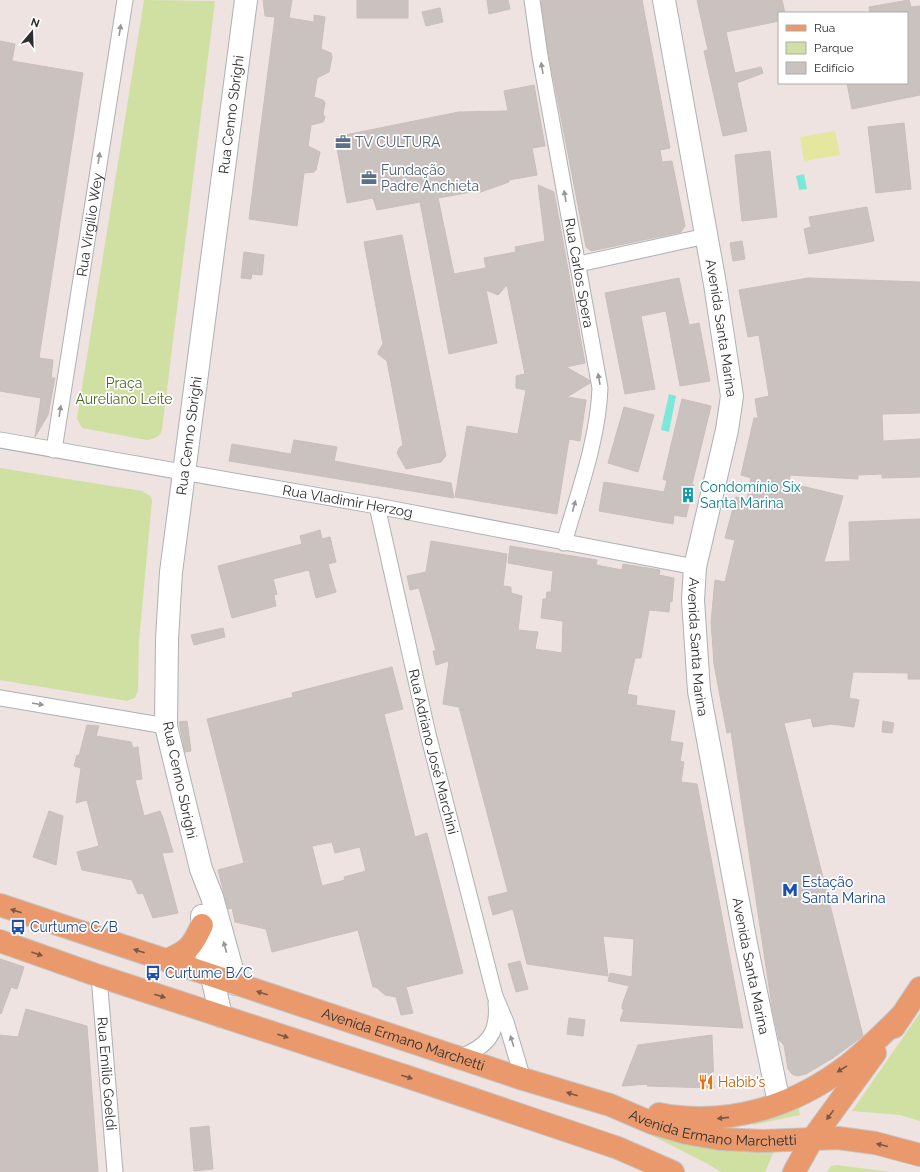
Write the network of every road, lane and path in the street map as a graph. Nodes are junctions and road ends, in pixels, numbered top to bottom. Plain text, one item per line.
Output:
1 (125, 0) edge
2 (246, 0) edge
3 (532, 0) edge
4 (664, 0) edge
5 (706, 236) junction
6 (579, 264) junction
7 (0, 440) edge
8 (54, 450) junction
9 (185, 472) junction
10 (377, 506) junction
11 (564, 543) junction
12 (695, 567) junction
13 (0, 698) edge
14 (166, 726) junction
15 (200, 869) junction
16 (0, 905) edge
17 (202, 925) junction
18 (0, 941) edge
19 (167, 960) junction
20 (211, 975) junction
21 (99, 976) junction
22 (236, 984) junction
23 (920, 988) edge
24 (495, 996) junction
25 (902, 1015) junction
26 (221, 1016) junction
27 (460, 1057) junction
28 (523, 1079) junction
29 (779, 1103) junction
30 (610, 1105) junction
31 (813, 1138) junction
32 (920, 1155) edge
33 (115, 1172) edge
34 (673, 1172) edge
35 (794, 1172) edge

8 -> 1 street, Rua Virgílio Wey
2 - 9 street, Rua Cenno Sbrighi
6 -> 3 street, Rua Carlos Spera
4 - 5 street, Avenida Santa Marina
5 - 6 street
5 - 12 street, Avenida Santa Marina
11 -> 6 street, Rua Carlos Spera
7 - 8 street, Rua Vladimir Herzog
8 - 9 street, Rua Vladimir Herzog
9 - 10 street, Rua Vladimir Herzog
9 - 14 street, Rua Cenno Sbrighi
10 - 11 street, Rua Vladimir Herzog
10 - 24 street, Rua Adriano José Marchini
11 - 12 street, Rua Vladimir Herzog
12 - 29 street, Avenida Santa Marina
13 -> 14 street
14 - 15 street, Rua Cenno Sbrighi
15 - 17 street, Rua Cenno Sbrighi
22 -> 15 street, Rua Cenno Sbrighi
19 -> 16 main road, Avenida Ermano Marchetti
17 - 19 main road
17 - 20 street, Rua Cenno Sbrighi
18 -> 21 main road
19 - 20 main road, Avenida Ermano Marchetti
20 - 22 main road, Avenida Ermano Marchetti
20 - 26 street, Rua Cenno Sbrighi
21 -> 26 main road
21 - 33 street, Rua Emílio Goeldi
27 -> 22 main road, Avenida Ermano Marchetti
23 - 25 main road
24 - 27 street, Rua Adriano José Marchini
28 -> 24 street, Rua Adriano José Marchini
25 -> 29 main road
25 -> 31 main road
26 -> 34 main road
27 - 28 main road, Avenida Ermano Marchetti
30 -> 28 main road, Avenida Ermano Marchetti
29 -> 30 main road
30 - 31 main road, Avenida Ermano Marchetti
32 -> 31 main road, Avenida Ermano Marchetti
31 - 35 main road

